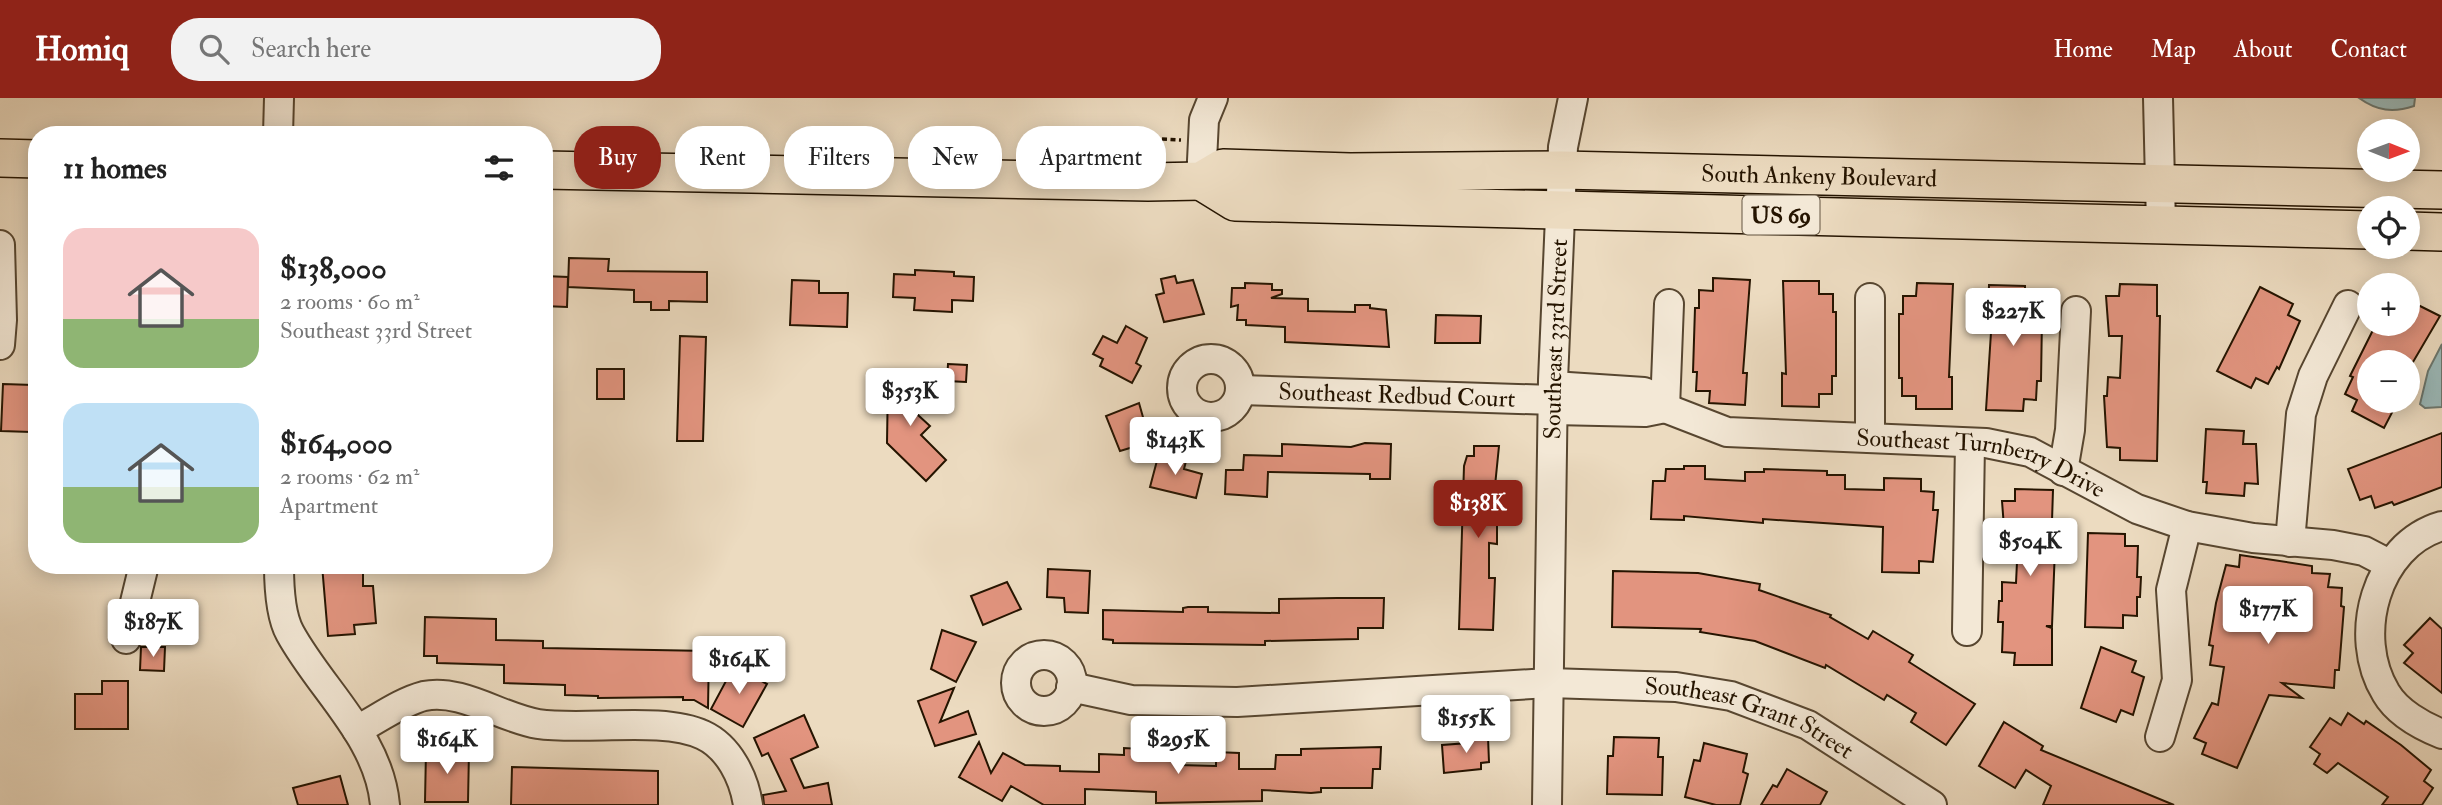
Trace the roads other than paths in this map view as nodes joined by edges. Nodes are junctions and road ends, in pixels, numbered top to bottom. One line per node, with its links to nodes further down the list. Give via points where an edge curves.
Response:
1 (279, 98): 5 (street)
2 (1213, 98): 10 (street, via 1203,120)
3 (1573, 98): 9 (street, Southeast 33rd Street)
4 (2158, 98): 11 (street)
5 (278, 126)
6 (0, 158): 7 (main road)
7 (28, 159)
8 (553, 170): 10 (main road, South Ankeny Boulevard / US 69)
9 (1562, 170): 10 (main road, South Ankeny Boulevard / US 69, via 1223,168); 11 (main road, South Ankeny Boulevard / US 69); 13 (street, Southeast 33rd Street)
10 (1201, 181): 13 (main road, South Ankeny Boulevard / US 69, via 1235,202)
11 (2161, 184): 12 (main road, South Ankeny Boulevard / US 69); 14 (street)
12 (2442, 190)
13 (1560, 210): 14 (main road, South Ankeny Boulevard / US 69); 25 (street, Southeast 33rd Street)
14 (2161, 225): 15 (main road, South Ankeny Boulevard / US 69)
15 (2357, 230)
16 (2420, 231): 17 (main road)
17 (2442, 232)
18 (0, 246): 23 (street)
19 (1870, 298): 27 (street)
20 (1669, 304): 26 (street)
21 (2348, 305): 32 (street, via 2301,414)
22 (2076, 311): 29 (street, via 2070,430)
23 (4, 352)
24 (1241, 390): 25 (street, Southeast Redbud Court)
25 (1553, 399): 26 (street, Southeast Turnberry Drive, via 1632,389 1655,397); 38 (street, Southeast 33rd Street)
26 (1665, 408): 27 (street, Southeast Turnberry Drive, via 1727,432)
27 (1870, 438): 28 (street, Southeast Turnberry Drive)
28 (1970, 443): 29 (street, Southeast Turnberry Drive, via 2030,452); 36 (street)
29 (2063, 471): 30 (street, Southeast Turnberry Drive, via 2137,509)
30 (2187, 526): 32 (street, Southeast Turnberry Drive); 42 (street, via 2171,590 2177,680)
31 (2442, 526): 33 (street, via 2407,545)
32 (2290, 542): 33 (street, Southeast Turnberry Drive, via 2364,551)
33 (2389, 564): 41 (street, via 2373,617 2372,655 2378,678 2399,708)
34 (142, 574): 37 (street)
35 (279, 574): 40 (street, via 289,631)
36 (1967, 631)
37 (126, 639)
38 (1549, 683): 39 (street, Southeast Grant Street, via 1237,702 1131,699); 45 (street, Southeast 33rd Street); 46 (street, Southeast Grant Street, via 1676,687 1769,708 1846,747)
39 (1071, 687)
40 (357, 730): 43 (street, via 374,762); 44 (street, via 425,696 459,698 539,724 667,728 702,734 723,748 738,772)
41 (2442, 734)
42 (2160, 737)
43 (385, 805)
44 (748, 805)
45 (1547, 805)
46 (1932, 805)

